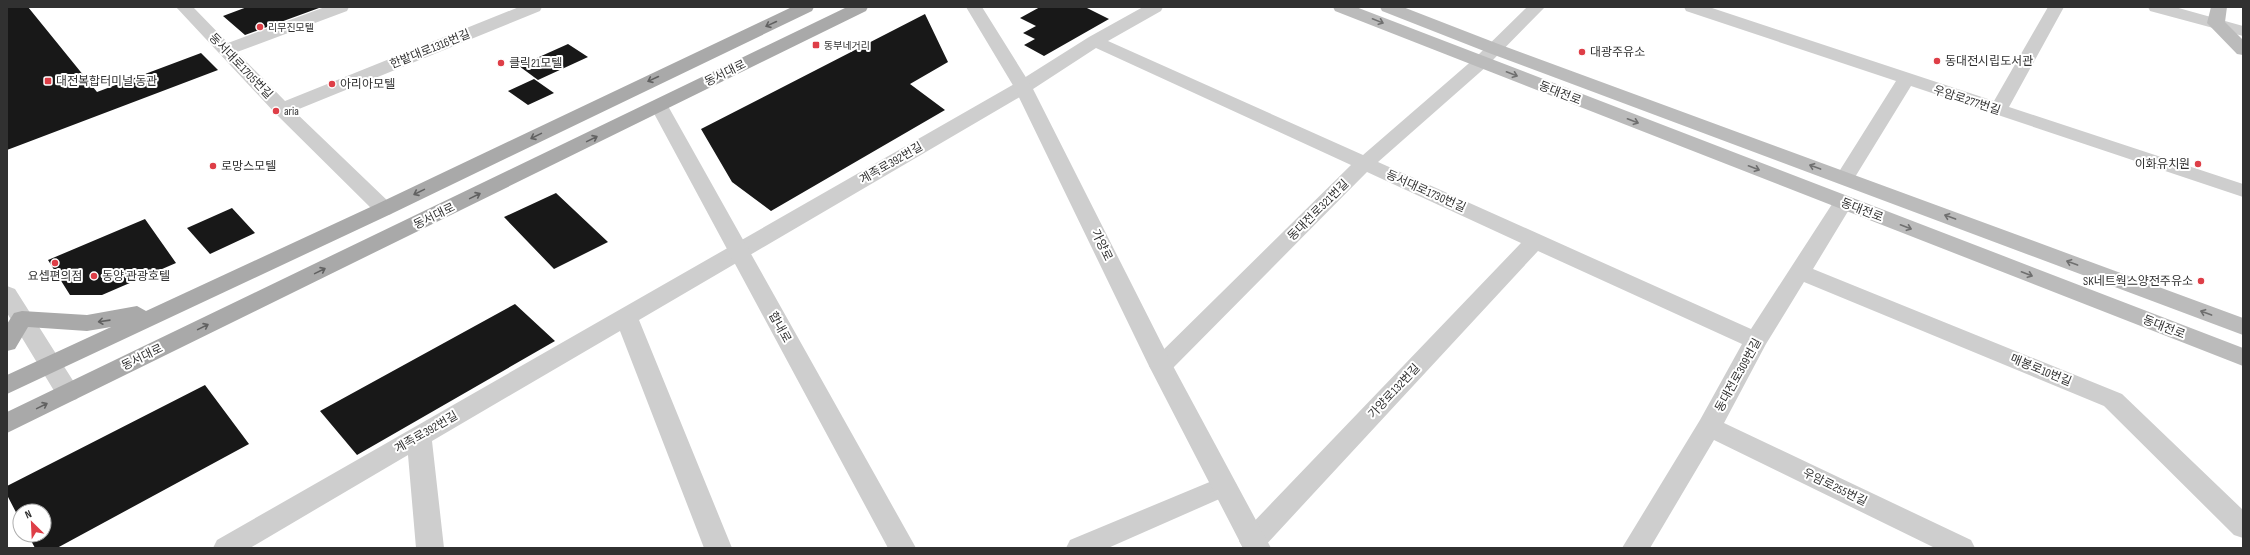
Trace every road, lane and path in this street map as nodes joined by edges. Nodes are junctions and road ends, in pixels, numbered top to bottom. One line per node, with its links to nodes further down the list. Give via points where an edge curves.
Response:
1 (184, 7): 17 (street, 동서대로1705번길)
2 (341, 7): 17 (street)
3 (534, 7): 23 (street, 한밭대로1316번길)
4 (806, 7): 29 (main road, 동서대로, one-way to 29)
5 (860, 7): 22 (main road, 동서대로)
6 (974, 7): 21 (street, 가양로)
7 (1155, 7): 16 (street, 계족로392번길)
8 (1342, 7): 19 (main road, 동대전로, one-way to 19)
9 (1388, 7): 19 (main road, 동대전로)
10 (1537, 7): 19 (street)
11 (1692, 7): 20 (street, 우암로277번길)
12 (2056, 7): 24 (street)
13 (2156, 7): 14 (street)
14 (2217, 15): 15 (street); 18 (main road)
15 (2243, 31)
16 (1095, 41): 21 (street, 계족로392번길); 25 (street, 동서대로1730번길)
17 (225, 50): 23 (street, 동서대로1705번길)
18 (2243, 50)
19 (1488, 55): 25 (street, 동대전로321번길); 26 (main road, 동대전로, one-way to 19); 28 (main road, 동대전로, one-way to 28)
20 (1906, 80): 24 (street, 우암로277번길); 26 (street, 동대전로)
21 (1023, 87): 31 (street, 계족로392번길); 42 (street, 가양로)
22 (659, 106): 31 (street, 합내로); 44 (main road, 동서대로, one-way to 22)
23 (282, 109): 29 (street, 동서대로1705번길)
24 (1998, 110): 27 (street, 우암로277번길)
25 (1364, 164): 30 (street, 동서대로1730번길); 42 (street, 동대전로321번길)
26 (1844, 178): 37 (main road, 동대전로, one-way to 26)
27 (2243, 191)
28 (1843, 203): 32 (street, 동대전로309번길); 40 (main road, 동대전로, one-way to 40)
29 (384, 209): 34 (main road, 동서대로)
30 (1536, 240): 38 (street, 동서대로1730번길); 50 (street, 가양로132번길)
31 (738, 252): 35 (street, 계족로392번길); 54 (street, 합내로)
32 (1800, 272): 38 (street, 동대전로309번길); 49 (street, 매봉로10번길, via 2113,400)
33 (7, 294): 36 (street)
34 (196, 298): 36 (main road, one-way to 36, via 119,319 87,324); 41 (main road, 동서대로)
35 (626, 316): 47 (street, 계족로392번길); 53 (street)
36 (22, 319): 39 (main road); 41 (street)
37 (2243, 327)
38 (1756, 340): 46 (street, 동대전로309번길)
39 (7, 343)
40 (2243, 357)
41 (50, 365): 43 (main road, 동서대로); 44 (street)
42 (1161, 366): 48 (street, 가양로)
43 (7, 385)
44 (68, 393): 45 (main road, 동서대로, one-way to 44)
45 (7, 423)
46 (1709, 427): 56 (street, 동대전로309번길); 57 (street, 우암로255번길)
47 (419, 436): 51 (street, 계족로392번길); 52 (street)
48 (1224, 486): 50 (street, 가양로); 55 (street)
49 (2243, 527)
50 (1255, 545)
51 (227, 548)
52 (430, 548)
53 (718, 548)
54 (902, 548)
55 (1080, 548)
56 (1636, 548)
57 (1961, 548)

